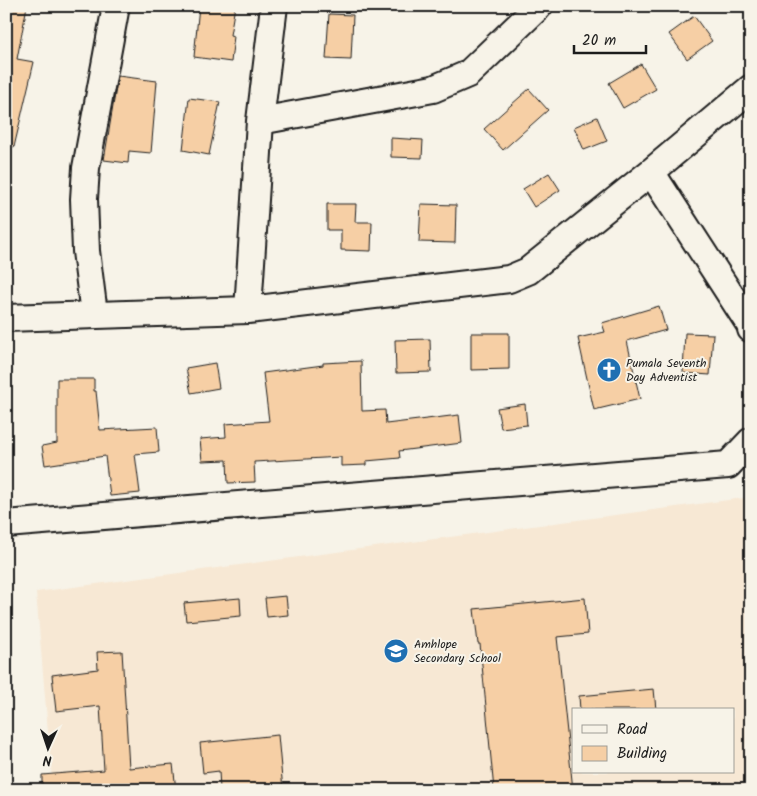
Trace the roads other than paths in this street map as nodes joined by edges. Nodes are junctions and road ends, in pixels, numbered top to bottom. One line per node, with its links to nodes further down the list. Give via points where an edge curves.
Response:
1 (116, 6): 8 (street, via 86,168 86,251)
2 (274, 6): 5 (street)
3 (539, 6): 5 (street, via 468,74 433,89)
4 (751, 88): 6 (street)
5 (260, 121): 7 (street)
6 (651, 172): 7 (street, via 528,271 509,279); 10 (street)
7 (248, 310): 8 (street)
8 (94, 314): 9 (street)
9 (6, 318)
10 (751, 329)
11 (751, 441): 12 (street, via 728,465)
12 (6, 524)

